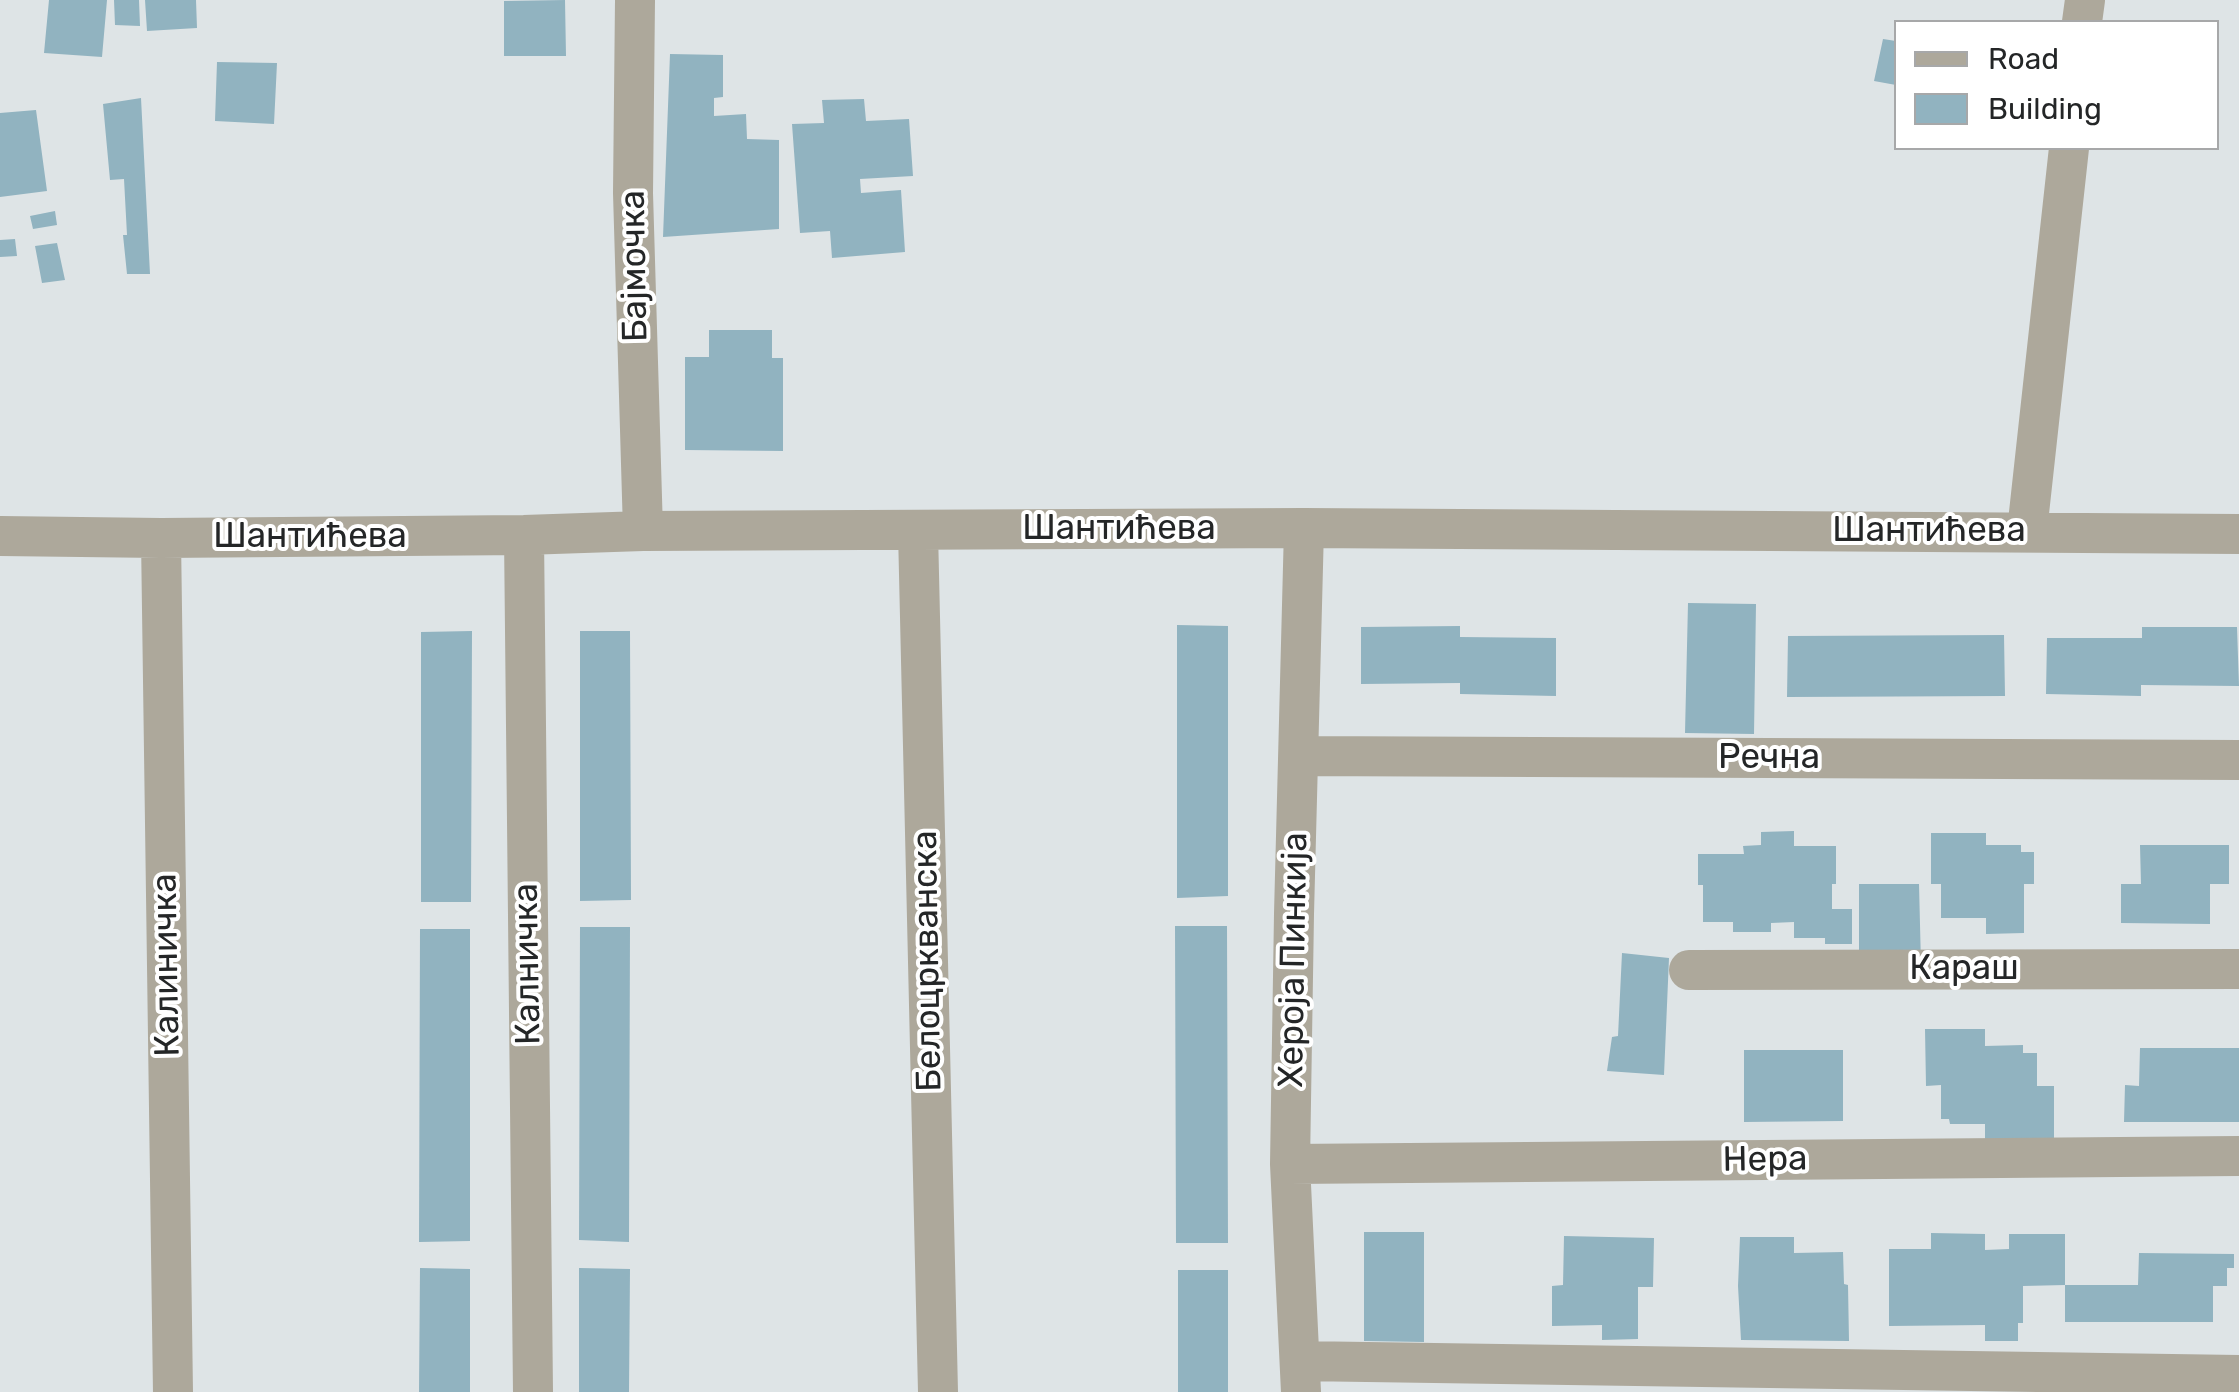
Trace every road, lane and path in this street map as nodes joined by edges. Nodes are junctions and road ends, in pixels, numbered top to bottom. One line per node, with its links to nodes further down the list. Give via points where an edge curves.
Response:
1 (636, 0): 4 (street, Бајмочка, via 633,193)
2 (2069, 150): 6 (street)
3 (1304, 528): 5 (street, Шантићева); 6 (street, Шантићева); 11 (street, Хероја Пинкија)
4 (643, 531): 5 (street, Шантићева); 8 (street, Шантићева)
5 (918, 531): 21 (street, Белоцркванска)
6 (2028, 532): 7 (street, Шантићева)
7 (2239, 534)
8 (524, 535): 10 (street, Шантићева); 20 (street, Калничка)
9 (0, 536): 10 (street, Шантићева)
10 (162, 538): 19 (street, Калиничка)
11 (1299, 756): 12 (street, Речна); 16 (street, Хероја Пинкија)
12 (2239, 760)
13 (2239, 969): 14 (street, Караш)
14 (1689, 970)
15 (2239, 1156): 16 (street, Нера)
16 (1290, 1164): 18 (street, Хероја Пинкија)
17 (2239, 1374): 18 (street)
18 (1301, 1376)
19 (173, 1392)
20 (532, 1392)
21 (938, 1392)

